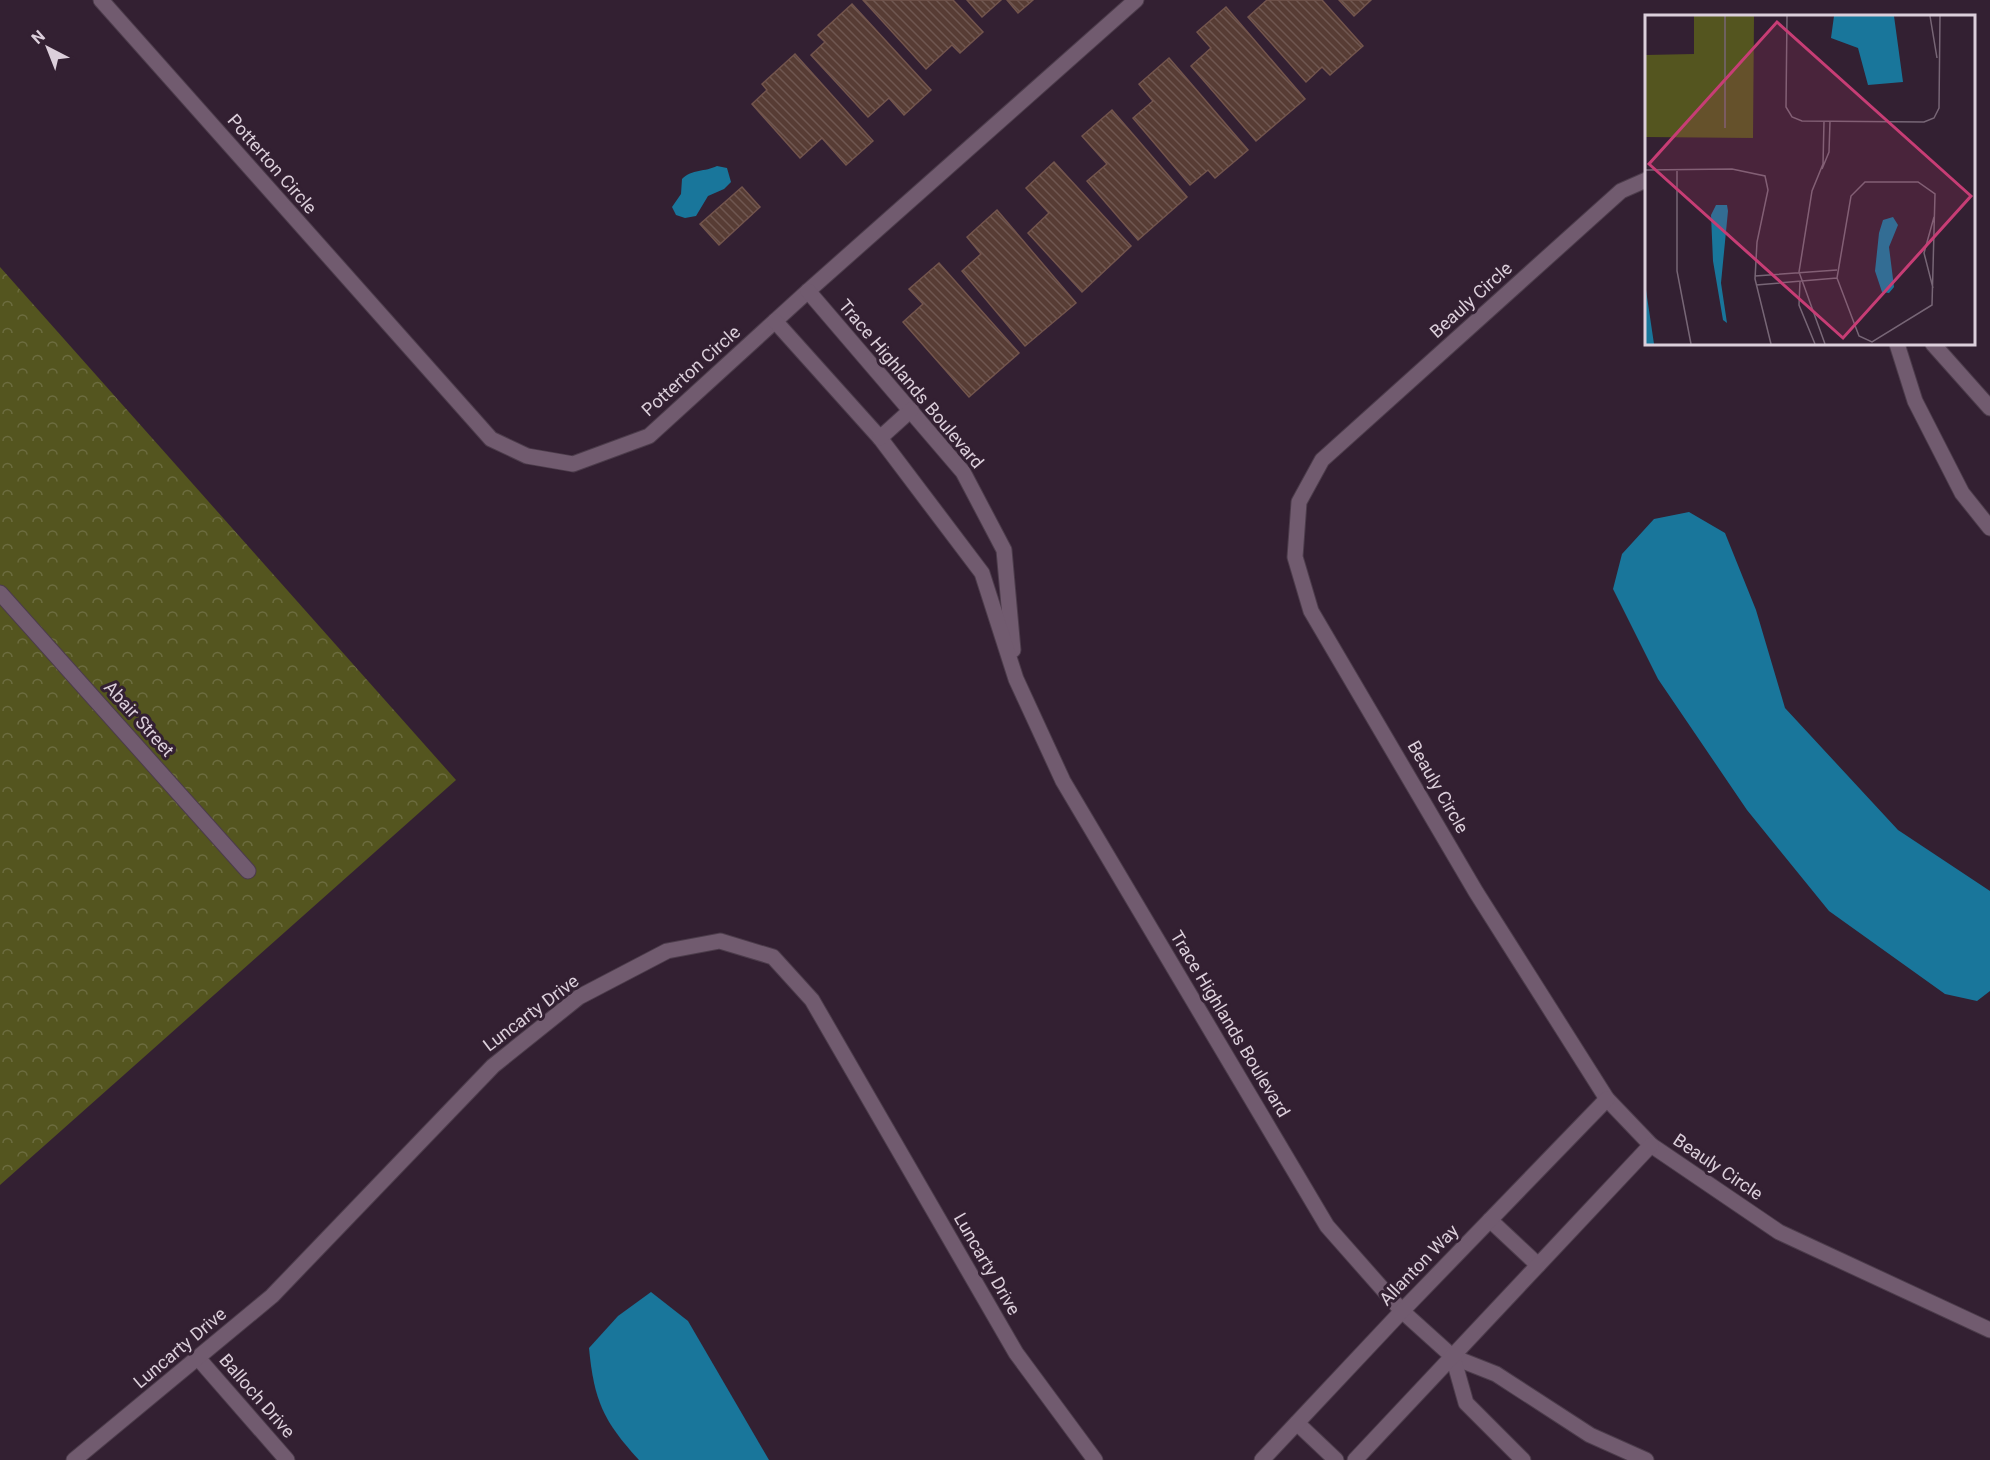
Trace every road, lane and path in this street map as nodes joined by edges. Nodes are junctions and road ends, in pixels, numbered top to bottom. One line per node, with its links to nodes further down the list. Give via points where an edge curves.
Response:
1 (101, 0): 5 (street, Potterton Circle, via 491,439 527,456 573,464 649,436)
2 (1136, 0): 4 (street, Potterton Circle)
3 (1645, 181): 15 (street, Beauly Circle, via 1621,191 1322,460 1299,502 1295,557 1311,611 1476,892)
4 (807, 291): 5 (street, Potterton Circle); 9 (street, Trace Highlands Boulevard)
5 (775, 321): 10 (street, Trace Highlands Boulevard)
6 (1897, 345): 11 (street, via 1916,400 1962,493)
7 (1934, 345): 8 (street)
8 (1990, 408)
9 (911, 410): 10 (street); 13 (street, Trace Highlands Boulevard, via 963,472 1004,550)
10 (880, 438): 13 (street, Trace Highlands Boulevard, via 982,573)
11 (1990, 528)
12 (0, 593): 14 (street, Abair Street)
13 (1016, 680): 19 (street, Trace Highlands Boulevard, via 1063,781 1327,1226)
14 (248, 871)
15 (1607, 1099): 16 (street, Beauly Circle); 17 (street, Allanton Way)
16 (1651, 1145): 18 (street); 20 (street, Beauly Circle, via 1779,1232)
17 (1490, 1220): 18 (street); 19 (street, Allanton Way)
18 (1538, 1265): 21 (street)
19 (1402, 1311): 21 (street, Trace Highlands Boulevard); 23 (street, Allanton Way)
20 (1990, 1330)
21 (1454, 1357): 29 (street); 30 (street, via 1466,1403); 31 (street, Trace Highlands Boulevard, via 1496,1374 1590,1435)
22 (198, 1358): 24 (street, Luncarty Drive); 25 (street, Balloch Drive); 26 (street, Luncarty Drive, via 272,1296 493,1066 579,997 667,951 720,941 773,957 812,1000 1016,1353)
23 (1297, 1423): 27 (street, Allanton Way); 28 (street)
24 (74, 1460)
25 (287, 1460)
26 (1095, 1460)
27 (1262, 1460)
28 (1336, 1460)
29 (1355, 1460)
30 (1523, 1460)
31 (1646, 1460)

